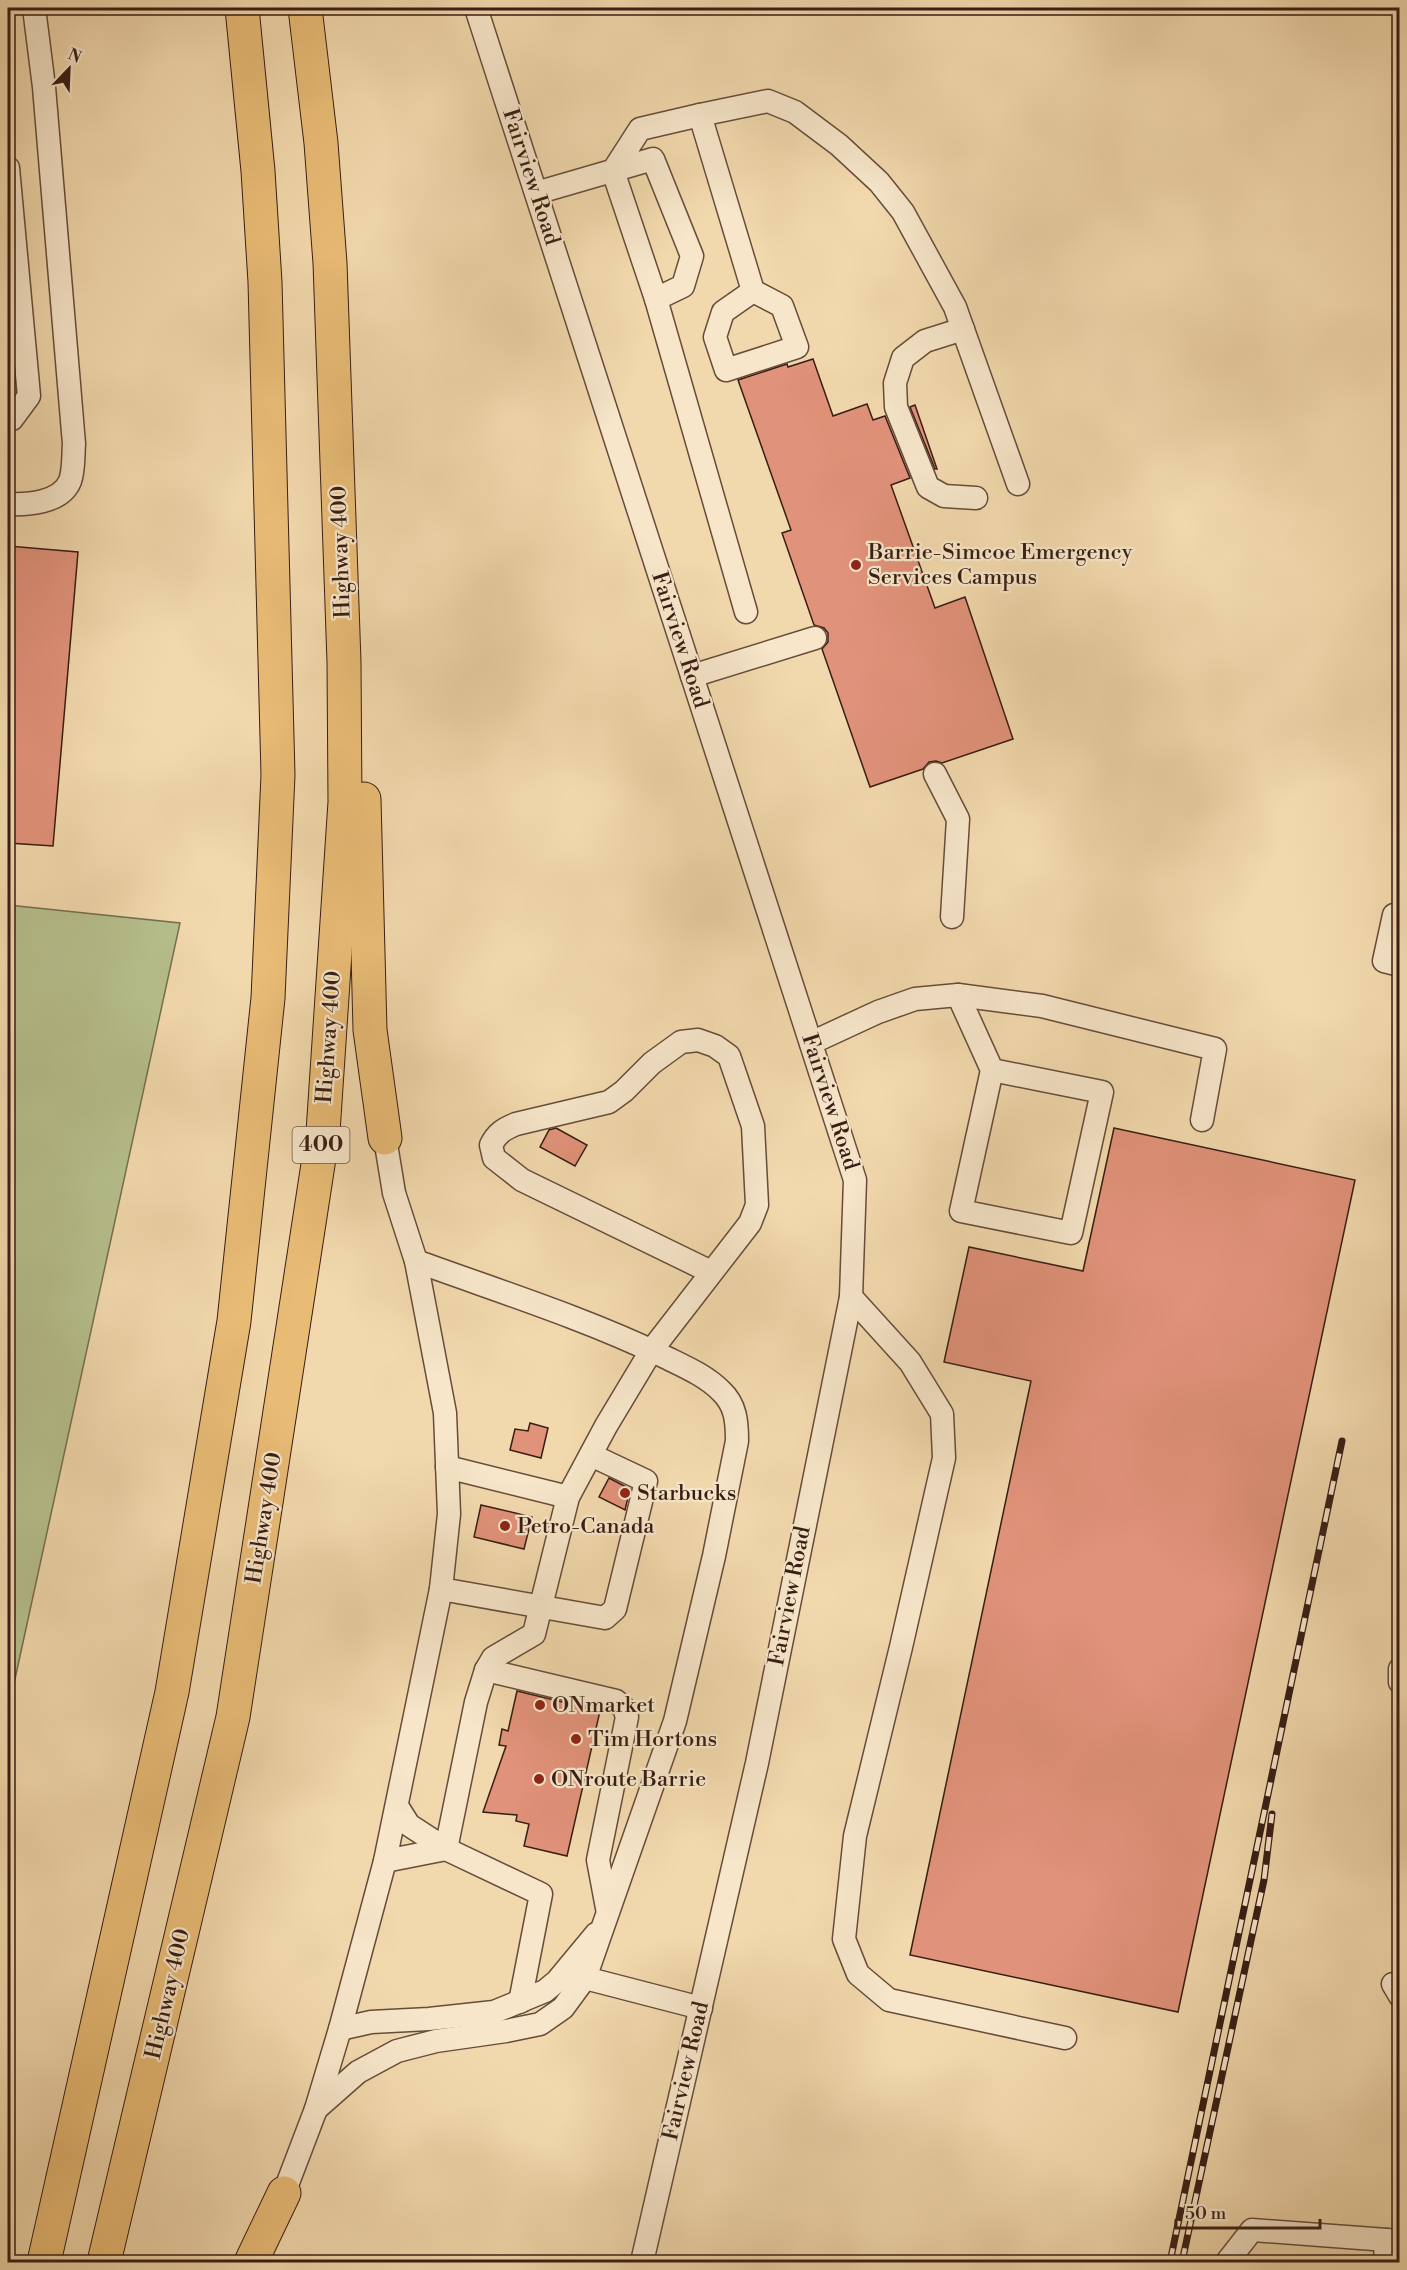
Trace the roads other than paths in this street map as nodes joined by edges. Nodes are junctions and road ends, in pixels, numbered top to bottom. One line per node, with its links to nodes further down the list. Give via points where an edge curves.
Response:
1 (34, 8): 15 (street, via 73,432 72,472 61,493 28,505)
2 (242, 8): 53 (highway, via 265,282 278,751 268,998 234,1321 172,1692)
3 (305, 8): 18 (highway, Highway 400 / 400, via 330,263)
4 (476, 8): 8 (street, Fairview Road)
5 (700, 115): 7 (street, via 639,129); 9 (street); 11 (street, via 768,101 795,112 839,145 879,182 903,212)
6 (8, 168): 12 (street, via 29,396)
7 (613, 171): 8 (street); 10 (street); 10 (street, via 653,159 692,256 683,286)
8 (536, 193): 19 (street, Fairview Road)
9 (753, 291)
10 (656, 299): 16 (street)
11 (963, 329): 13 (street); 14 (street, via 925,341 903,358 895,383 896,407 928,487 944,496)
12 (8, 419)
13 (1018, 484)
14 (975, 498)
15 (8, 504)
16 (746, 612)
17 (815, 638): 19 (street)
18 (344, 662): 28 (highway, via 363,767 370,1030); 54 (highway, Highway 400 / 400, via 345,802 323,1132 234,1717)
19 (692, 676): 25 (street, Fairview Road)
20 (935, 774): 22 (street, via 958,819)
21 (1400, 916): 23 (street, via 1394,915 1384,961)
22 (952, 917)
23 (1400, 964)
24 (958, 995): 25 (street, via 915,999); 26 (street); 27 (street, via 1042,1006 1215,1049)
25 (811, 1043): 31 (street, Fairview Road, via 855,1180)
26 (992, 1070): 26 (street, via 1102,1092 1071,1233 960,1211)
27 (1202, 1120)
28 (385, 1138): 29 (street, via 394,1193)
29 (416, 1261): 32 (street); 34 (street, via 445,1413)
30 (711, 1272): 30 (street, via 746,1229 757,1204 753,1126 729,1056 714,1046 698,1040 681,1042 659,1056 609,1102 516,1124 495,1136 491,1145 494,1158 522,1180); 32 (street)
31 (851, 1297): 47 (street, Fairview Road, via 757,1763); 49 (street, via 910,1362 942,1414 944,1458 855,1836 844,1939 858,1974 889,2000)
32 (651, 1351): 33 (street); 44 (street, via 705,1377 723,1392 734,1408 737,1441 675,1721)
33 (591, 1455): 35 (street); 37 (street, via 646,1481 615,1609 606,1618)
34 (447, 1467): 35 (street); 36 (street, via 449,1514)
35 (568, 1497): 37 (street)
36 (441, 1589): 37 (street); 41 (street)
37 (541, 1606): 39 (street, via 534,1634 493,1658)
38 (1400, 1669): 40 (street)
39 (486, 1670): 42 (street); 44 (street, via 616,1701 624,1708 627,1717 598,1860)
40 (1400, 1682)
41 (397, 1806): 42 (street, via 409,1825); 43 (street)
42 (446, 1850): 43 (street); 46 (street, via 541,1894)
43 (385, 1861): 48 (street)
44 (605, 1917): 45 (street); 46 (street, via 556,1982)
45 (585, 1978): 47 (street); 50 (street, via 563,2008 540,2024 397,2051 358,2073)
46 (520, 2002): 48 (street, via 494,2012 371,2022)
47 (701, 2007): 56 (street, Fairview Road)
48 (340, 2029): 50 (street)
49 (1065, 2038)
50 (316, 2109): 51 (street)
51 (284, 2193): 55 (highway)
52 (1393, 2240): 57 (street, via 1252,2230); 58 (street)
53 (44, 2262)
54 (104, 2262)
55 (251, 2262)
56 (642, 2262)
57 (1227, 2262)
58 (1385, 2262)

